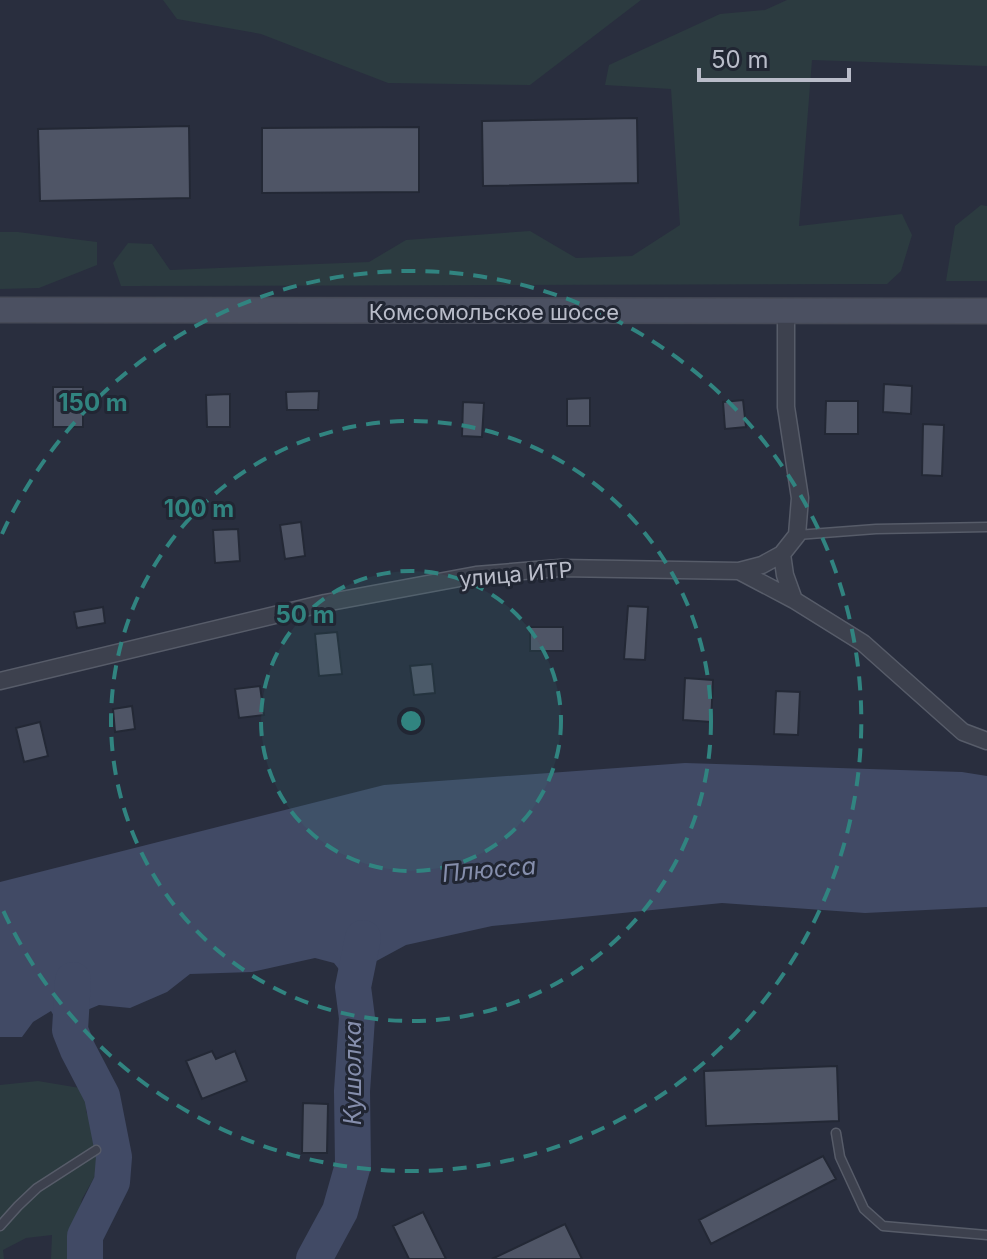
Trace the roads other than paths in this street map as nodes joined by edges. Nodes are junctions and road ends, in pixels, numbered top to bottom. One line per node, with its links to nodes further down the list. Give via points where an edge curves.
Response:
1 (0, 310): 3 (main road, Комсомольское шоссе)
2 (987, 311): 3 (main road, Комсомольское шоссе)
3 (786, 312): 5 (street, via 786,407 800,498)
4 (987, 527): 5 (lane)
5 (797, 535): 6 (street)
6 (782, 554): 7 (street); 8 (street)
7 (739, 571): 8 (street, улица ИТР); 9 (street, улица ИТР, via 560,568 476,575 325,603)
8 (794, 600): 10 (street, улица ИТР, via 863,643 963,732)
9 (0, 681)
10 (987, 741)
11 (836, 1133): 14 (lane, via 840,1157 864,1209 883,1226)
12 (96, 1150): 13 (lane, via 37,1188)
13 (0, 1226)
14 (987, 1235)

